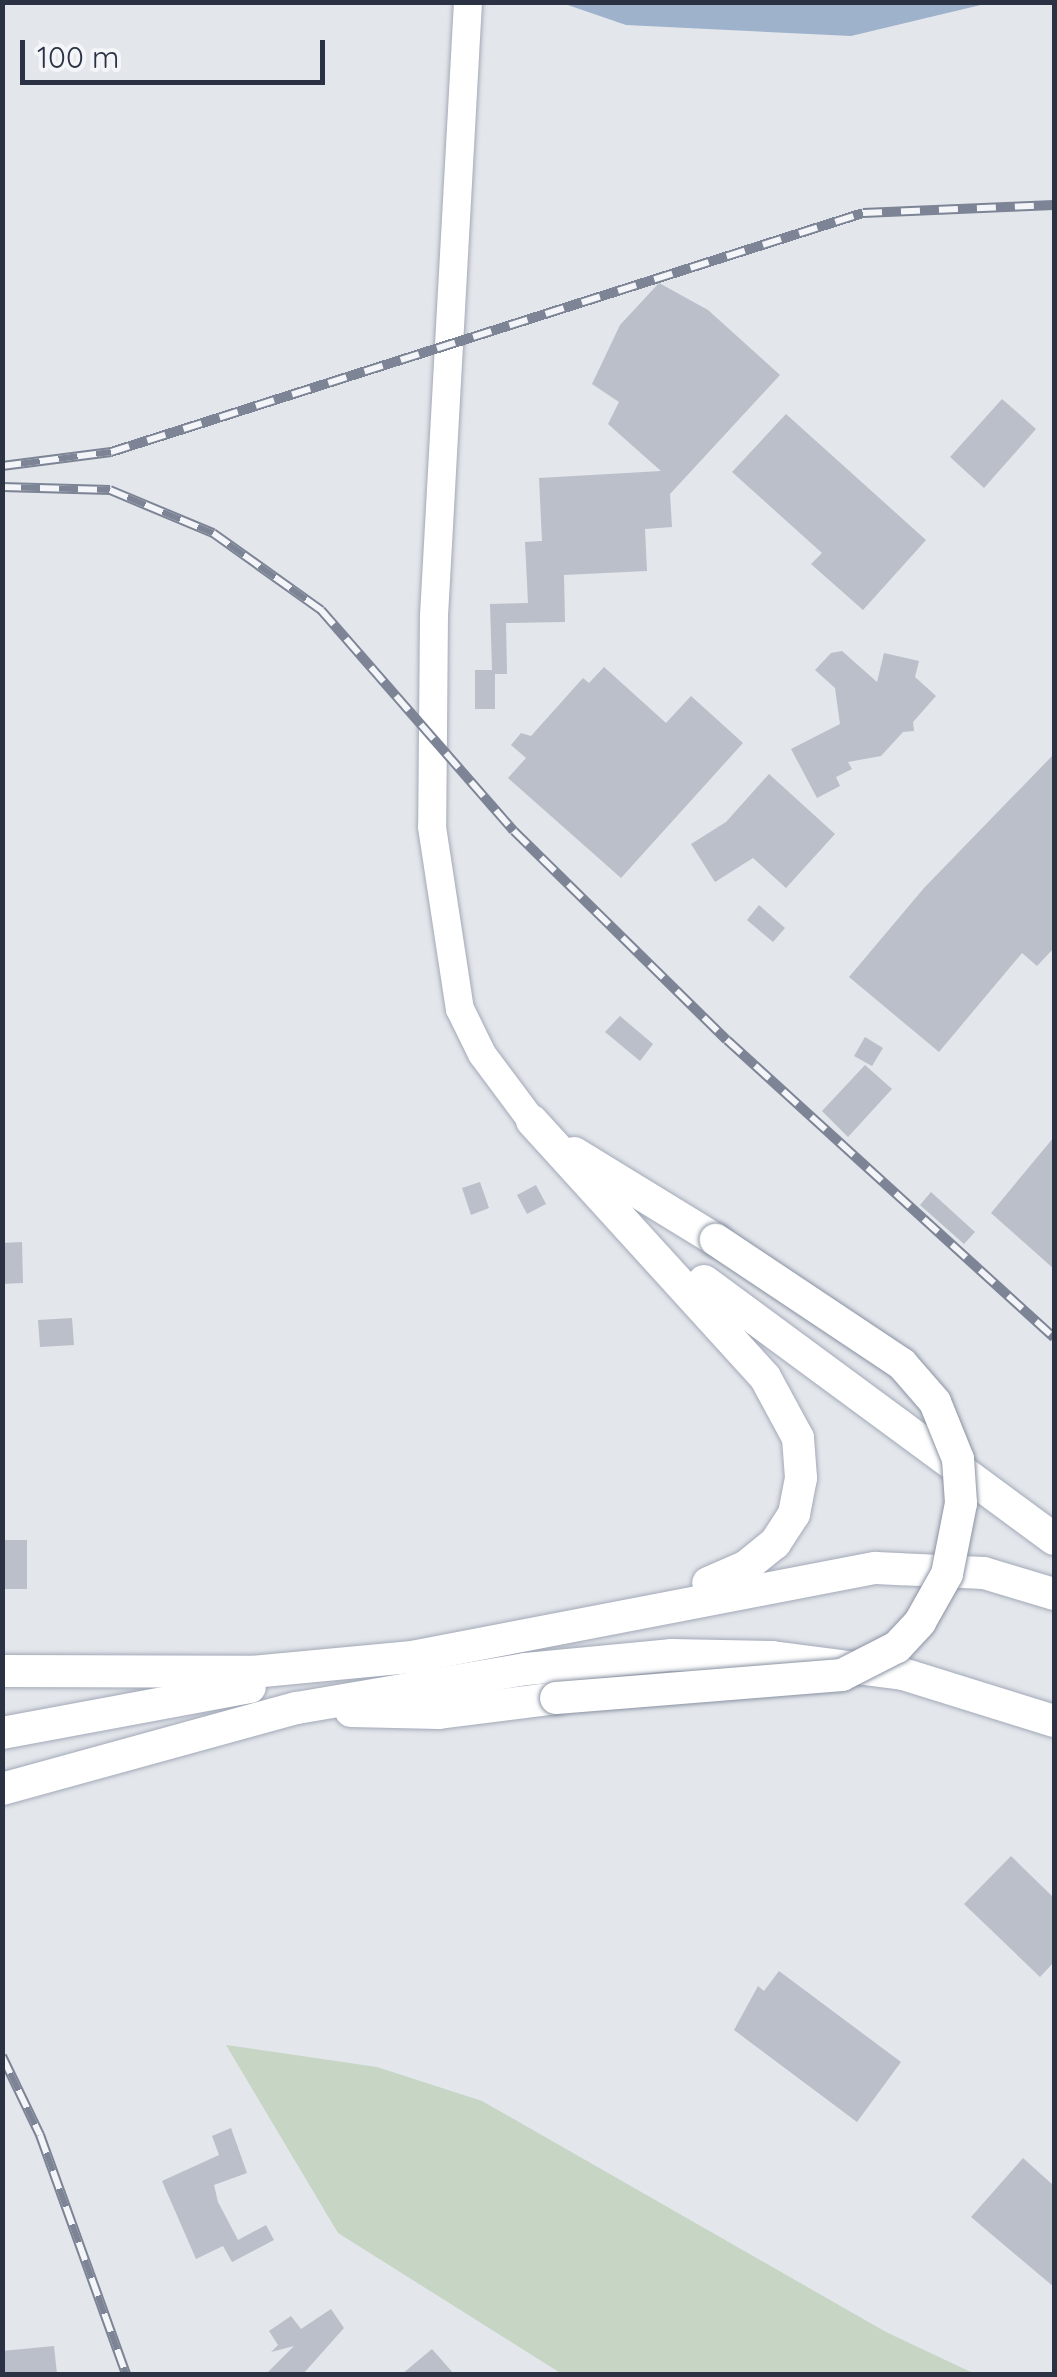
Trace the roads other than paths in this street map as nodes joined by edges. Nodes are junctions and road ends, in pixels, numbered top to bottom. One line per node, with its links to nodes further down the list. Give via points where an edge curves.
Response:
1 (468, 10): 2 (main road, via 434,616 432,828 460,1009 482,1054)
2 (532, 1121): 3 (highway); 6 (highway, via 765,1377 798,1438 802,1478 794,1514 775,1542 745,1567)
3 (574, 1152): 4 (highway, via 751,1322); 9 (highway, bridge, via 902,1364 934,1402 958,1460 961,1503 947,1574 897,1647 842,1675 440,1714)
4 (1054, 1539)
5 (1054, 1594): 6 (highway, via 984,1573 876,1568)
6 (592, 1623): 7 (highway)
7 (412, 1657): 8 (highway, via 252,1672); 11 (highway)
8 (2, 1671)
9 (297, 1708): 10 (highway, via 526,1669 730,1654 902,1674); 12 (highway)
10 (1054, 1721)
11 (10, 1732)
12 (2, 1789)

